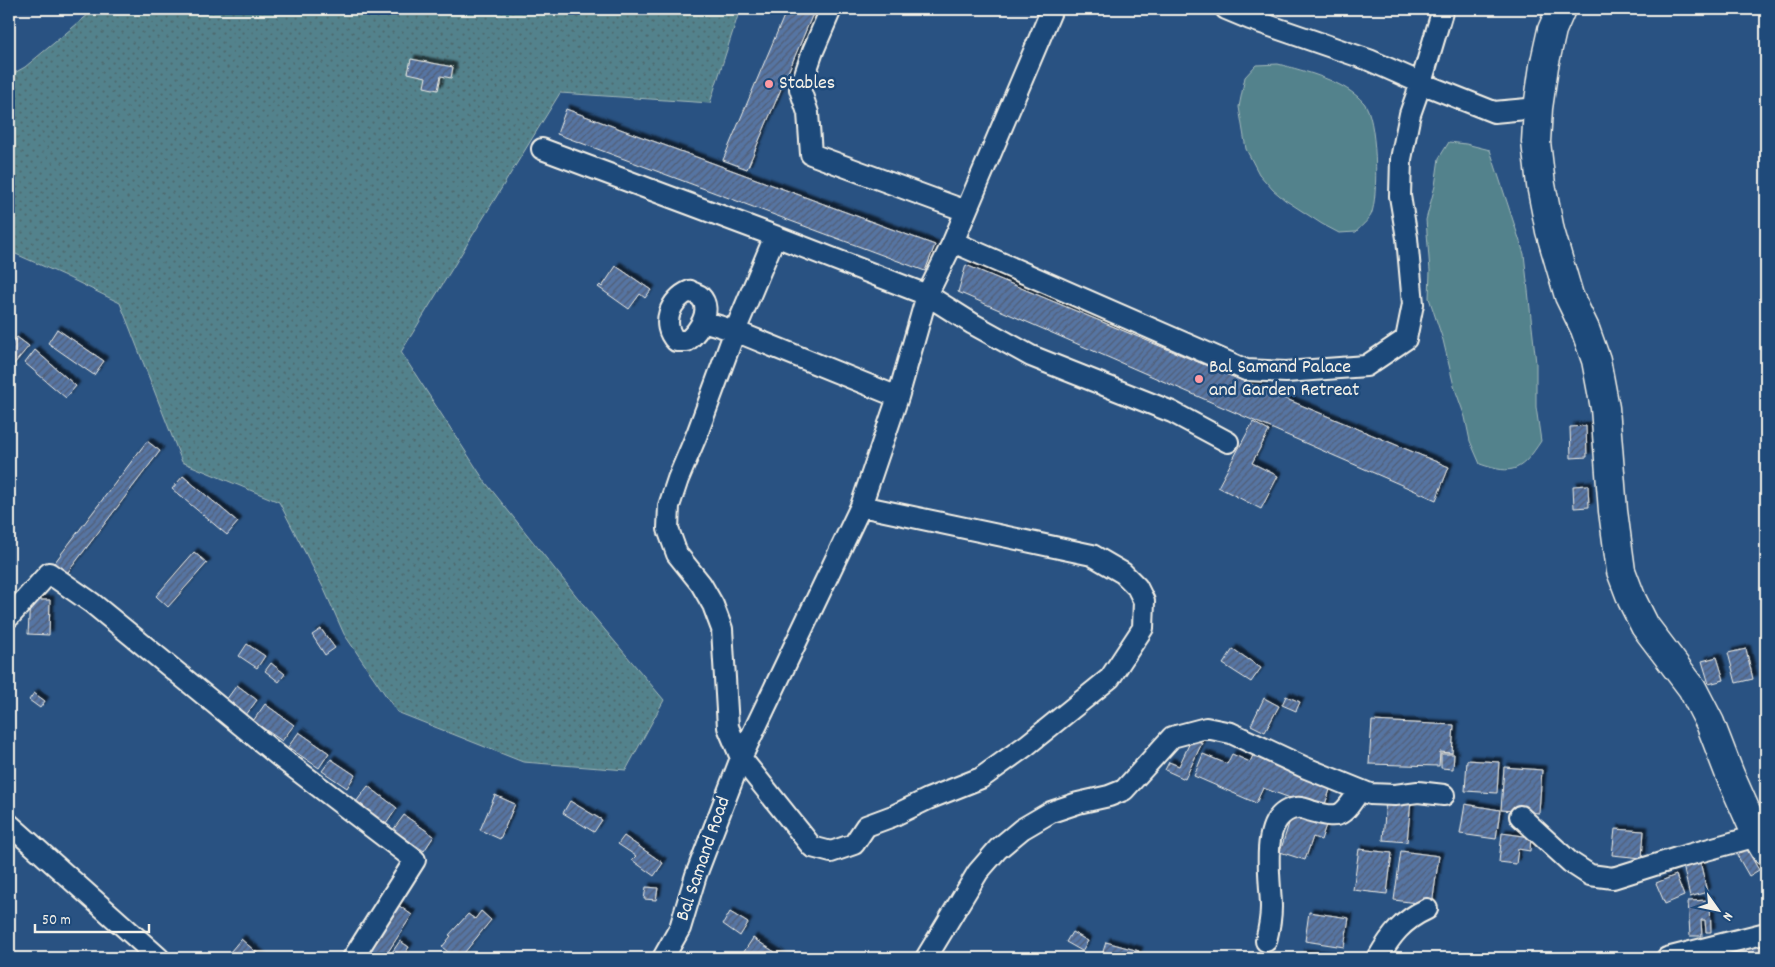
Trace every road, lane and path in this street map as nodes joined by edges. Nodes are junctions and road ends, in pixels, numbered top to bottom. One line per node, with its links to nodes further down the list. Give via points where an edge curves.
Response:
1 (831, 9): 9 (street, via 800,89 808,113 811,154)
2 (1052, 9): 9 (street, Bal Samand Road)
3 (1226, 9): 6 (street, via 1369,60)
4 (1443, 9): 6 (street)
5 (1561, 9): 7 (highway, via 1552,30)
6 (1421, 83): 7 (street, via 1494,112); 11 (street, via 1410,114 1401,159 1400,196 1408,238 1412,313 1406,339 1366,366 1286,372 1246,370)
7 (1538, 108): 24 (highway, via 1537,151 1550,231 1569,296 1596,360 1605,408 1621,571 1645,626 1692,688)
8 (542, 149): 10 (street)
9 (966, 211): 11 (street, Bal Samand Road)
10 (775, 236): 12 (street); 14 (street)
11 (954, 242): 12 (street, Bal Samand Road)
12 (927, 295): 15 (street, Bal Samand Road); 16 (street, via 1031,356 1172,412)
13 (703, 321): 14 (street)
14 (735, 331): 15 (street); 19 (street, via 678,479 669,506 668,529 678,554 713,605 722,629 728,727)
15 (898, 397): 17 (street, Bal Samand Road)
16 (1228, 442)
17 (861, 506): 19 (street, Bal Samand Road); 19 (street, via 1092,555 1123,573 1138,587 1144,601 1143,628 1110,678 1027,745 981,778 866,826 854,844 831,852 812,846)
18 (9, 617): 29 (street, via 49,573 92,603 280,757 415,860)
19 (741, 758): 30 (street, Bal Samand Road, via 696,874 680,928)
20 (1360, 790): 21 (street, via 1370,794 1418,792); 27 (street, via 1341,814 1330,816 1300,808 1289,809 1272,830 1268,858 1271,909); 31 (street, via 1231,733 1206,728 1172,737 1124,790 1051,812 998,849 978,872)
21 (1444, 795)
22 (1520, 816): 24 (street, via 1570,862 1590,875 1613,878 1677,858)
23 (9, 824): 28 (street)
24 (1762, 843)
25 (1427, 909): 32 (street, via 1396,929)
26 (1766, 933): 33 (street)
27 (1266, 941)
28 (159, 958)
29 (353, 958)
30 (663, 958)
31 (926, 958)
32 (1378, 958)
33 (1667, 958)

